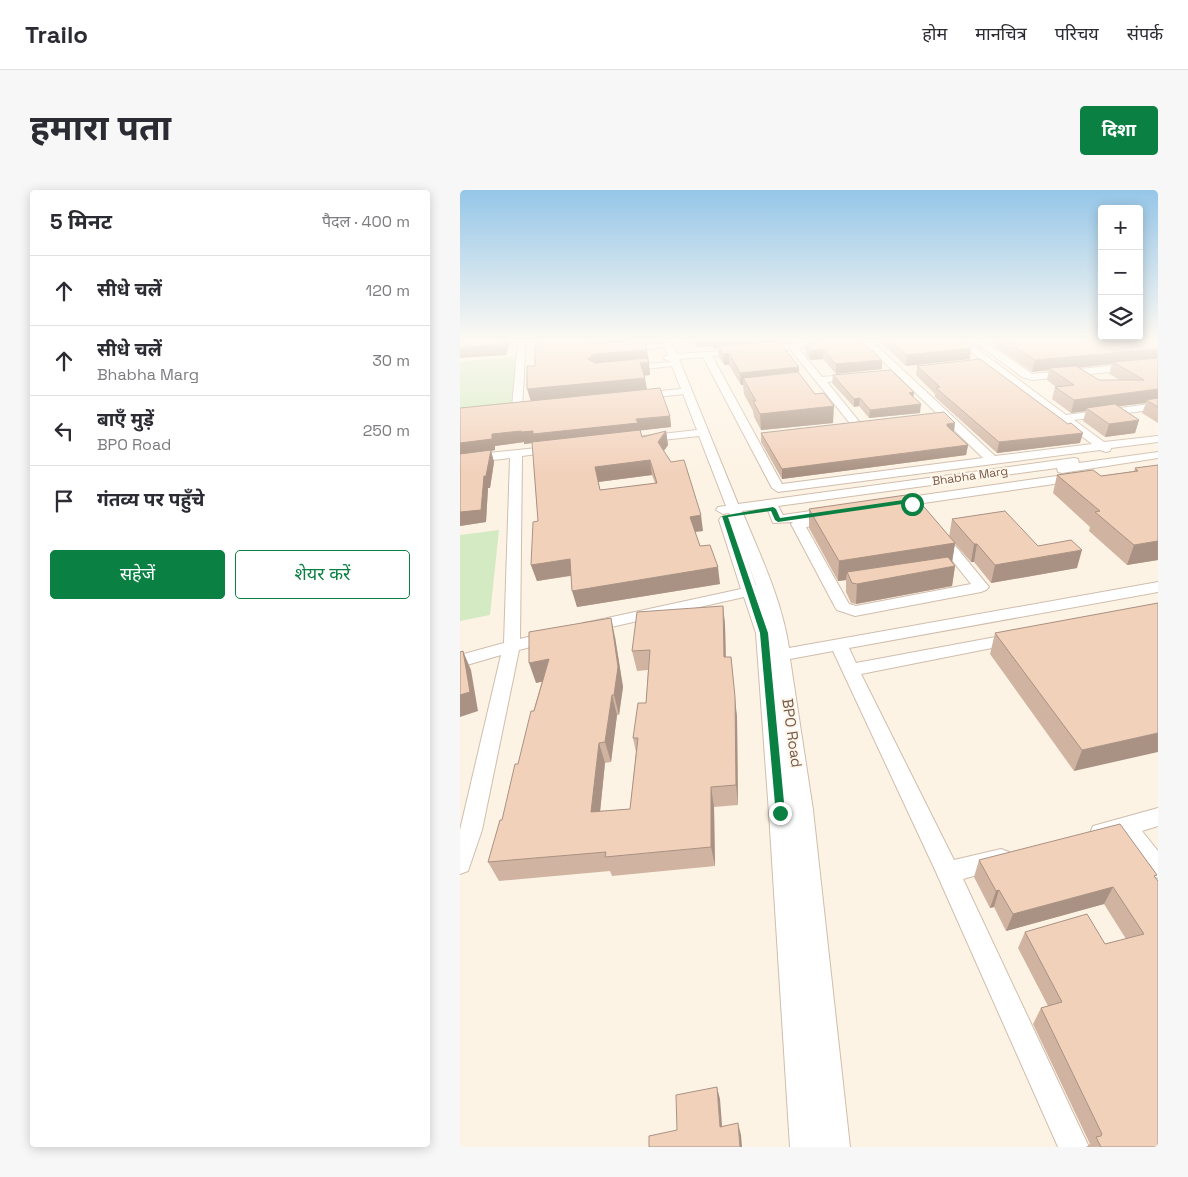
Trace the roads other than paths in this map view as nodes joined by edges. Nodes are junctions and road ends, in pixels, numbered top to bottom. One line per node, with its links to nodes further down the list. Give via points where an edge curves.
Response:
1 (519, 384): 12 (street)
2 (680, 384): 9 (street, BPO Road)
3 (725, 384): 27 (street, via 778,488)
4 (823, 384): 16 (street)
5 (911, 384): 13 (street)
6 (1018, 384): 8 (street)
7 (1046, 388): 8 (street)
8 (1027, 390): 15 (street)
9 (683, 391): 10 (street); 17 (street, BPO Road)
10 (631, 397)
11 (1158, 406): 15 (street)
12 (517, 408)
13 (945, 415): 14 (street); 27 (street)
14 (925, 417)
15 (1064, 418): 20 (street)
16 (857, 425)
17 (699, 433): 19 (street); 32 (street, BPO Road)
18 (1158, 439): 20 (street)
19 (635, 440)
20 (1102, 446): 25 (street); 27 (street)
21 (566, 448): 23 (street)
22 (1158, 450): 25 (street, Bhabha Marg)
23 (516, 454): 26 (street); 45 (street)
24 (1158, 455): 25 (street, Bhabha Marg)
25 (1119, 458): 30 (street, Bhabha Marg); 32 (street, Bhabha Marg)
26 (460, 460)
27 (992, 460)
28 (1158, 466): 31 (street)
29 (883, 508): 31 (street)
30 (773, 509): 32 (street, Bhabha Marg); 34 (street, via 778,520)
31 (918, 511): 35 (street)
32 (729, 512): 40 (street, BPO Road)
33 (845, 514): 34 (street)
34 (796, 521): 39 (street)
35 (965, 567): 36 (street); 39 (street, via 981,587 855,611 843,607)
36 (946, 570)
37 (852, 585): 39 (street)
38 (1158, 587): 41 (street)
39 (833, 588)
40 (757, 590): 45 (street); 46 (street, BPO Road, via 764,633)
41 (961, 622): 43 (street); 44 (street)
42 (1034, 634): 44 (street)
43 (838, 644): 46 (street); 48 (street)
44 (977, 645): 48 (street)
45 (512, 646): 47 (street); 51 (street)
46 (774, 656): 57 (street, BPO Road); 58 (street, BPO Road, via 802,810)
47 (460, 661)
48 (850, 670): 56 (street)
49 (1158, 817): 50 (street)
50 (1126, 827): 52 (street); 55 (street)
51 (465, 830): 54 (street)
52 (1080, 839)
53 (1023, 853): 56 (street)
54 (460, 864)
55 (1158, 868)
56 (948, 872): 59 (street)
57 (805, 1147)
58 (835, 1147)
59 (1074, 1147)

